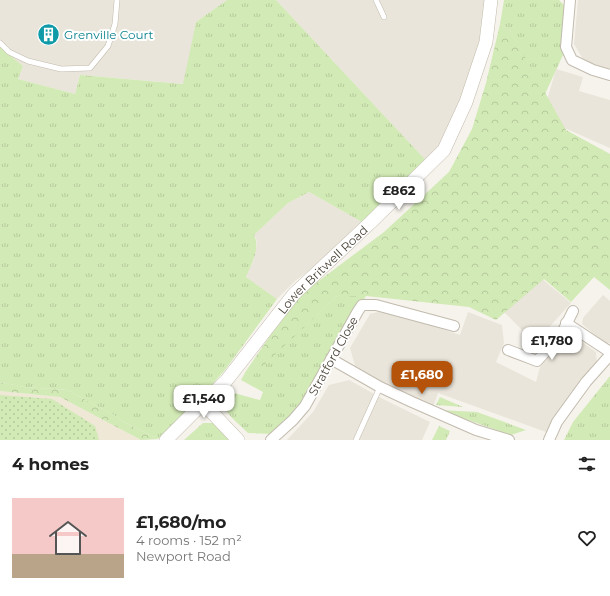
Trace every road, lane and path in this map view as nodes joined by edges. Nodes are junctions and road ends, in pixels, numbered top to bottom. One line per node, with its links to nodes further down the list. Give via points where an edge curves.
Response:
1 (117, 0): 6 (lane, via 115,24 108,46 90,68 61,69 28,61 10,52)
2 (376, 0): 5 (lane)
3 (491, 0): 15 (street, Lower Britwell Road, via 486,42 466,102 444,150 294,294 226,381)
4 (570, 0): 7 (street, via 566,47 572,60)
5 (384, 17)
6 (0, 43)
7 (610, 75)
8 (573, 311): 9 (street)
9 (566, 323): 11 (street, via 561,335 537,361); 12 (street)
10 (454, 326): 13 (street, Stratford Close, via 376,305 362,305)
11 (508, 350)
12 (610, 353): 21 (street, via 557,422)
13 (331, 359): 14 (street); 18 (street, Stratford Close, via 305,406)
14 (380, 387): 19 (lane); 20 (street, via 476,430)
15 (203, 403): 16 (street, Lower Britwell Road); 17 (street)
16 (166, 440)
17 (238, 440)
18 (271, 440)
19 (356, 440)
20 (509, 440)
21 (549, 440)

